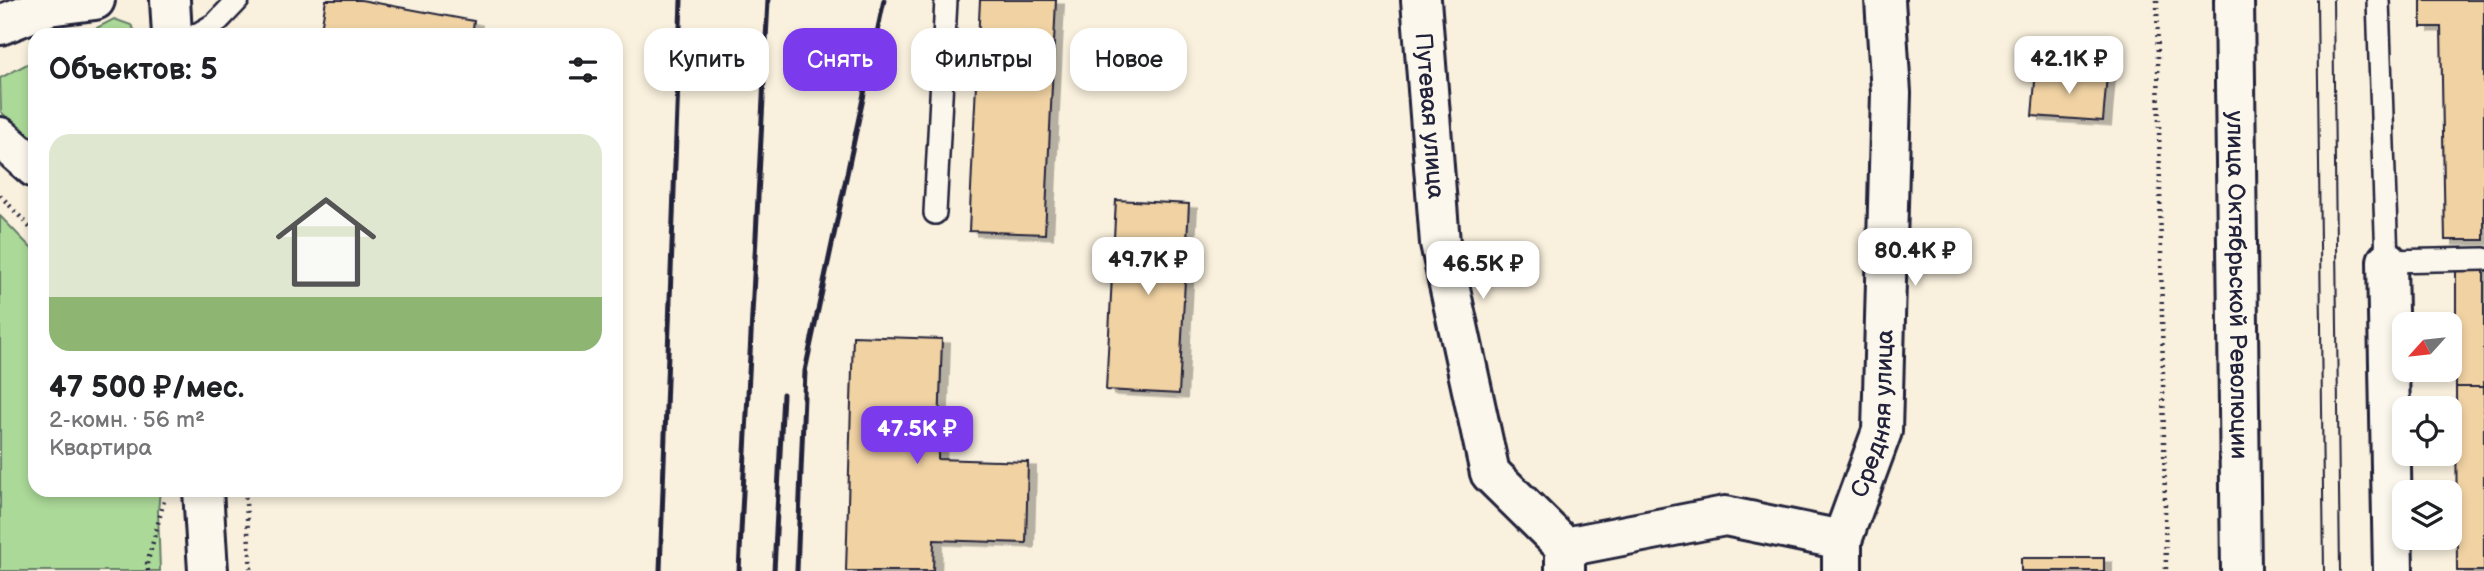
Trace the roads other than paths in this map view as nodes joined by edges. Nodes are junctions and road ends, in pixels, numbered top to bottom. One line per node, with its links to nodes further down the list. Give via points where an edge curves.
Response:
1 (95, 0): 9 (street, via 48,6)
2 (170, 0): 10 (street)
3 (238, 0): 11 (lane)
4 (946, 0): 14 (lane)
5 (1421, 0): 19 (street, Путевая улица, via 1440,243 1490,473)
6 (1885, 0): 18 (street, Средняя улица, via 1891,93 1882,431)
7 (2234, 0): 21 (street, улица Октябрьской Революции)
8 (2378, 0): 16 (lane)
9 (0, 25)
10 (172, 28)
11 (208, 28)
12 (0, 137): 13 (street)
13 (28, 162)
14 (935, 213)
15 (2484, 259): 16 (lane)
16 (2387, 261): 22 (street)
17 (203, 497): 20 (street)
18 (1842, 555): 19 (street, via 1725,516)
19 (1565, 559)
20 (208, 571)
21 (2242, 571)
22 (2393, 571)

